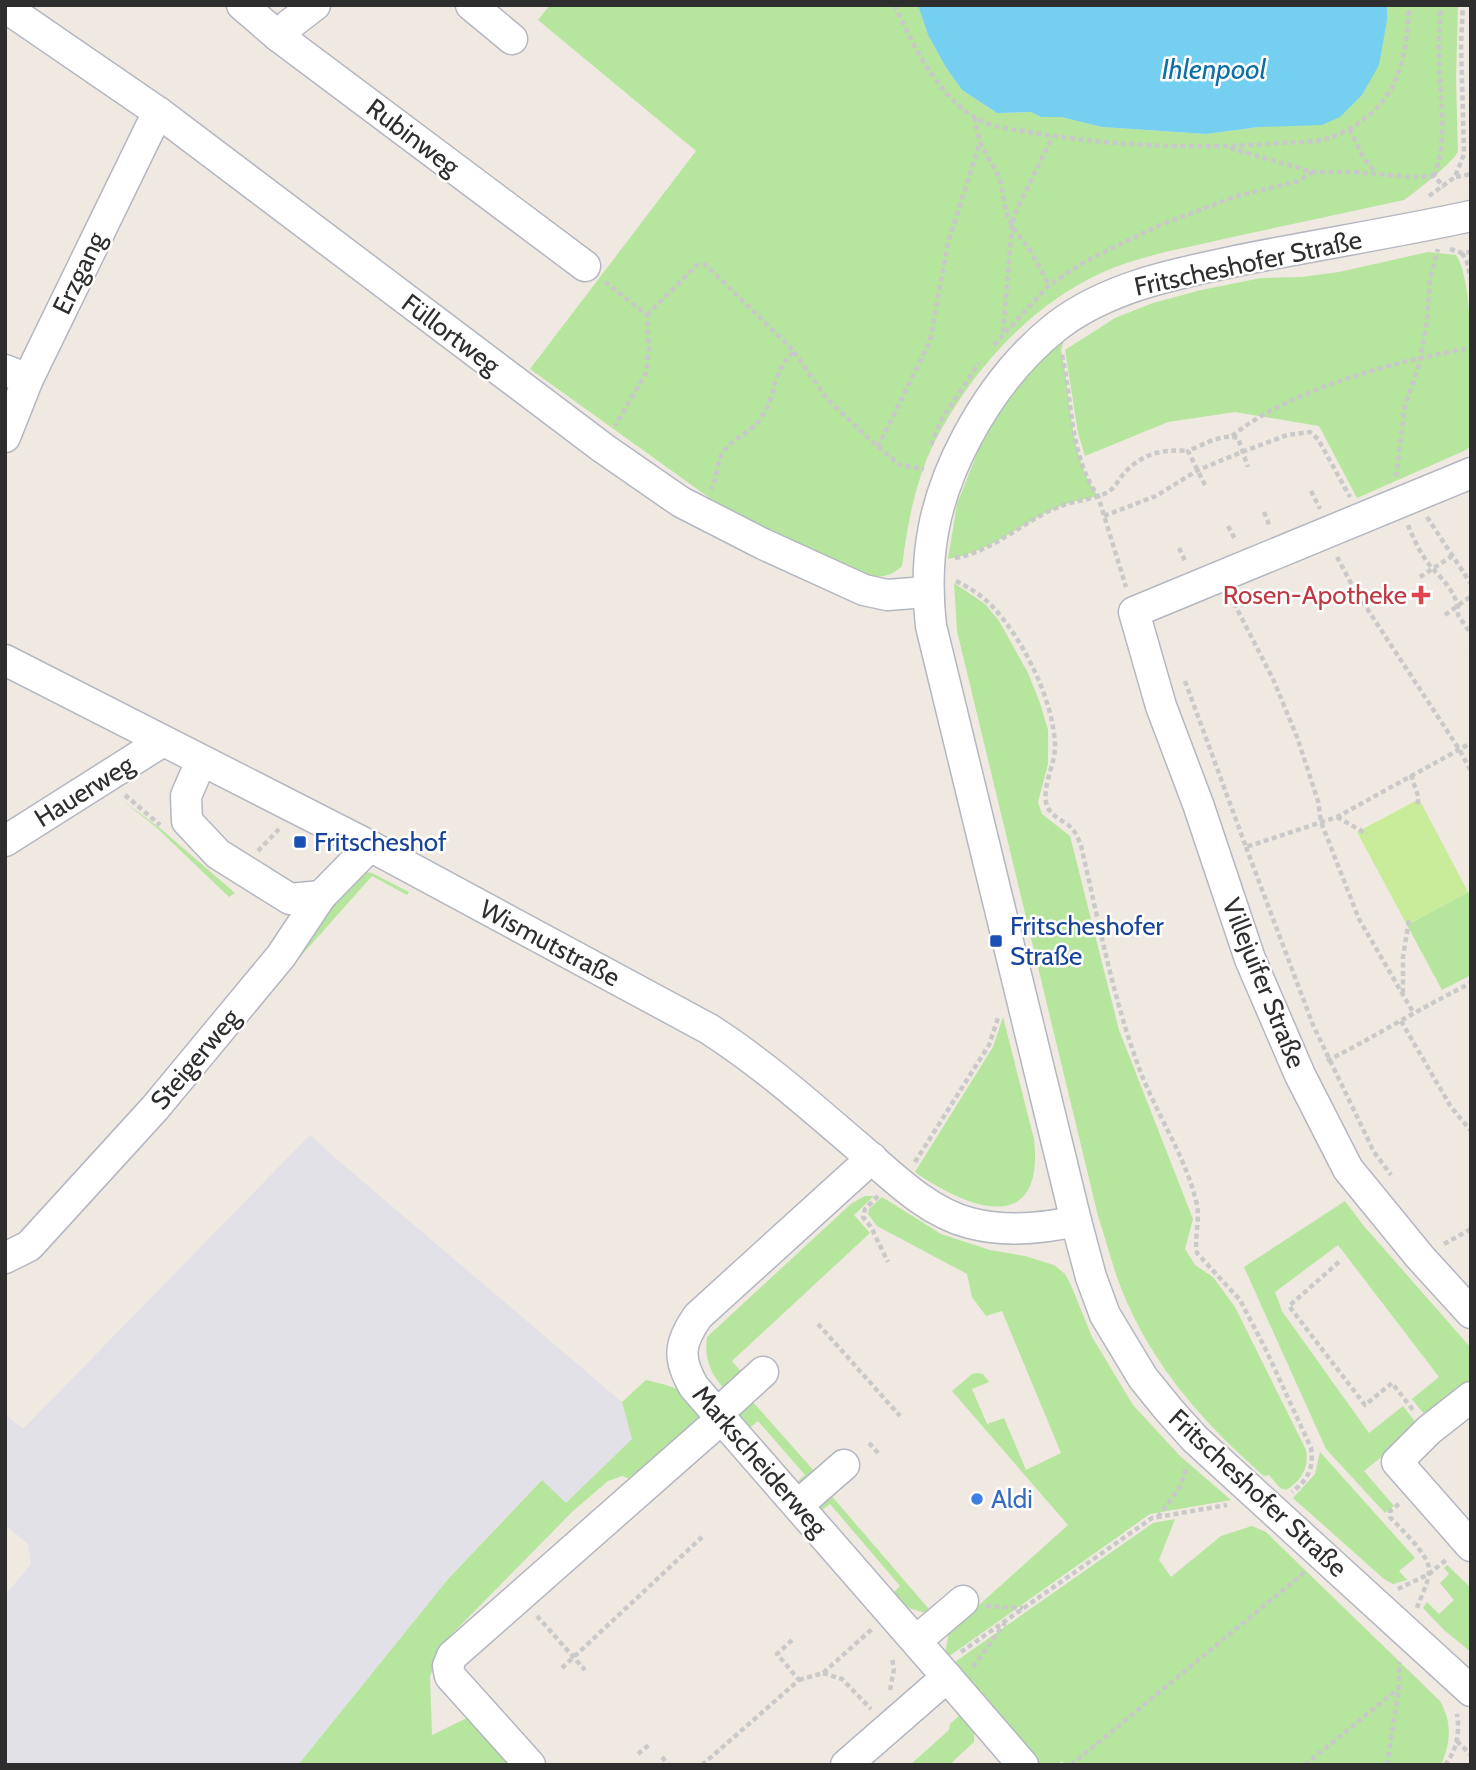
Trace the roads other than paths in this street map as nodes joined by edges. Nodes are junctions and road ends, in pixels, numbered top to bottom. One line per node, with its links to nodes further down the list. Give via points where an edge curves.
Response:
1 (242, 5): 5 (street, Rubinweg)
2 (316, 5): 5 (street)
3 (471, 5): 6 (street)
4 (12, 8): 7 (street, Füllortweg)
5 (278, 36): 9 (street, Rubinweg)
6 (512, 39)
7 (158, 112): 10 (street, Erzgang); 13 (street, Füllortweg, via 603,449 697,510 864,590 887,595)
8 (1471, 216): 13 (street, Fritscheshofer Straße, via 1170,275 1116,293 1059,325 1025,354 1004,380 960,450 935,519 929,553)
9 (585, 266)
10 (17, 375): 11 (street, Erzgang)
11 (5, 437)
12 (1471, 473): 23 (street, Villejuifer Straße, via 1407,501 1326,525 1134,612 1161,706 1250,959 1300,1075 1348,1169)
13 (934, 584): 21 (street, Fritscheshofer Straße, via 931,626)
14 (5, 660): 15 (street, Wismutstraße)
15 (163, 741): 16 (street, Wismutstraße); 17 (street, Hauerweg)
16 (201, 761): 18 (street, Wismutstraße); 19 (street, via 186,796 187,821 218,854 290,899)
17 (5, 841)
18 (369, 846): 19 (street, Steigerweg); 20 (street, Wismutstraße, via 709,1029 748,1054)
19 (321, 896): 22 (street, Steigerweg, via 281,956 155,1108 29,1246)
20 (872, 1158): 21 (street, Wismutstraße, via 932,1206 967,1222 1001,1229); 26 (street, Markscheiderweg, via 698,1316 685,1334 684,1370)
21 (1076, 1221): 33 (street, Fritscheshofer Straße, via 1105,1315 1143,1378 1195,1438 1323,1554)
22 (6, 1258)
23 (1471, 1313)
24 (763, 1372): 26 (street)
25 (1471, 1397): 29 (street, via 1398,1459 1398,1465)
26 (719, 1417): 28 (street, Markscheiderweg); 34 (street, via 452,1656 450,1676)
27 (845, 1465): 28 (street)
28 (798, 1505): 31 (street, Markscheiderweg, via 890,1611)
29 (1471, 1546)
30 (963, 1601): 31 (street)
31 (904, 1647): 32 (street, Markscheiderweg)
32 (948, 1678): 35 (street, via 884,1723); 36 (street, Markscheiderweg)
33 (1463, 1701)
34 (530, 1765)
35 (846, 1765)
36 (1023, 1765)

